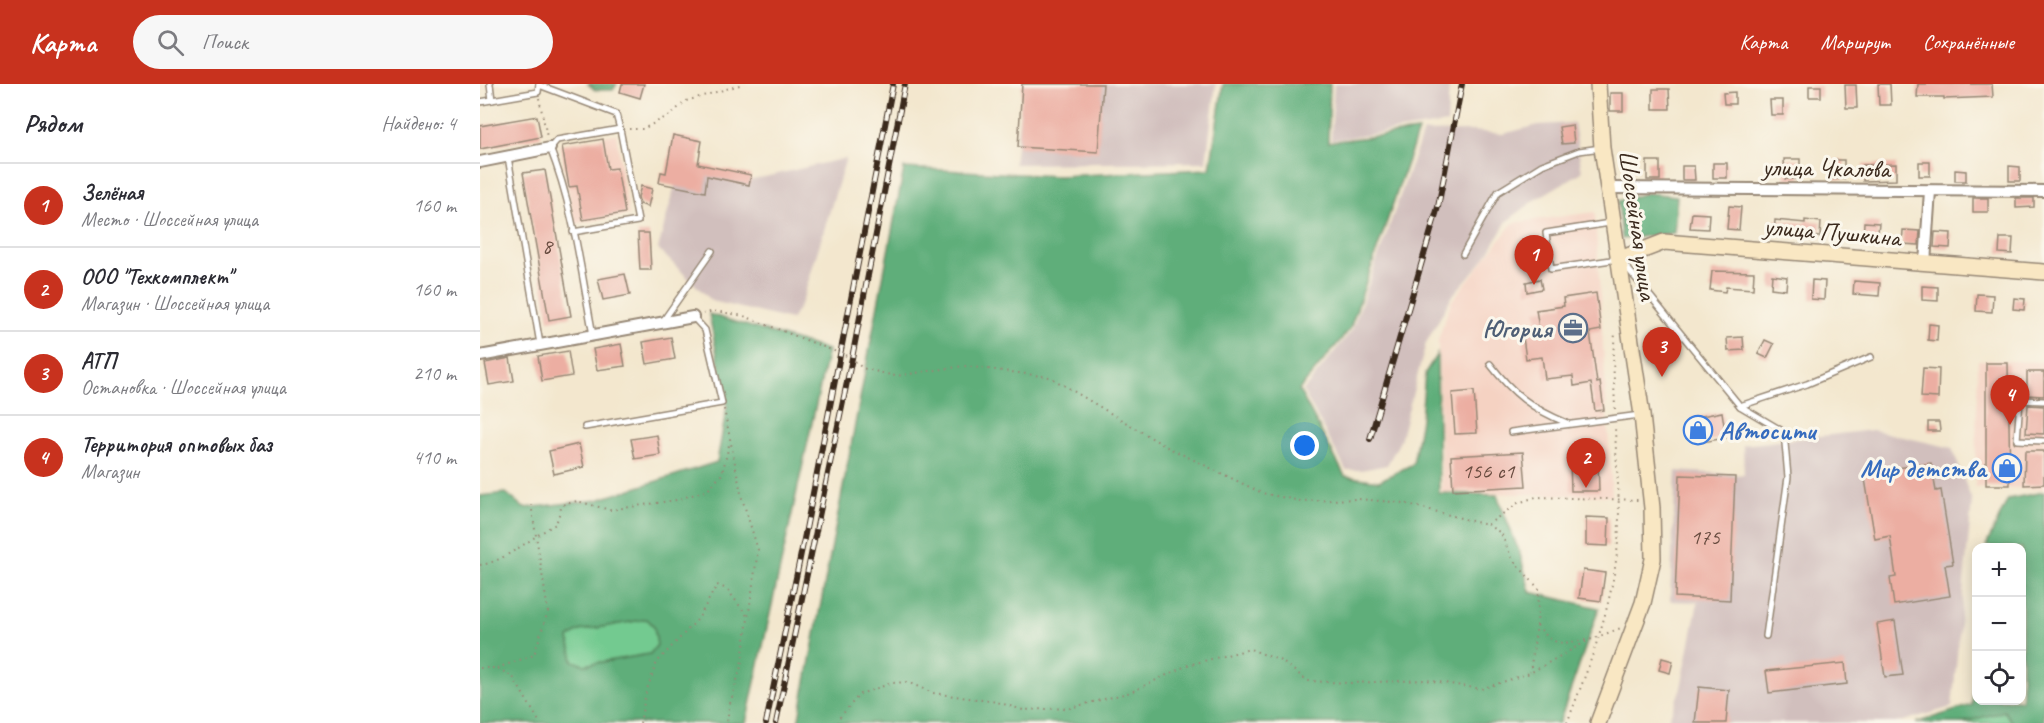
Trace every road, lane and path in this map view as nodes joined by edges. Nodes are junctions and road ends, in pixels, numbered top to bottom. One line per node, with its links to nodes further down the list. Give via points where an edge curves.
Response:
1 (490, 84): 5 (lane)
2 (539, 84): 5 (lane, via 538,92); 8 (lane, via 616,114)
3 (742, 84): 8 (path, via 686,101 670,116 643,129)
4 (1598, 84): 10 (main road, Шоссейная улица)
5 (492, 100): 6 (lane)
6 (480, 102)
7 (540, 103): 9 (path)
8 (620, 129): 9 (lane, via 557,140); 17 (lane, via 638,221)
9 (550, 148): 11 (street); 17 (lane)
10 (1602, 148): 13 (main road, Шоссейная улица); 19 (lane, via 1579,151 1542,165 1498,192)
11 (508, 157): 12 (street); 27 (lane)
12 (480, 162)
13 (1608, 188): 14 (street, улица Чкалова); 16 (main road, Шоссейная улица)
14 (1930, 191): 15 (street, улица Чкалова); 21 (street)
15 (2044, 191)
16 (1614, 222): 20 (main road, Шоссейная улица); 20 (lane, via 1546,232 1551,269)
17 (573, 232): 26 (lane)
18 (712, 251): 24 (lane)
19 (1463, 254)
20 (1620, 259): 21 (main road, улица Пушкина, via 1664,242); 33 (lane); 34 (main road, Шоссейная улица)
21 (1925, 263): 22 (main road, улица Пушкина)
22 (2044, 272)
23 (693, 317): 24 (street); 32 (lane, via 705,330); 44 (path, via 714,311 744,316 852,358 862,368 895,376 964,366 1050,377 1165,446 1262,493 1300,501 1404,503)
24 (662, 323): 26 (street)
25 (1616, 330): 35 (path)
26 (592, 335): 27 (street)
27 (540, 345): 28 (street)
28 (480, 356)
29 (1871, 357): 33 (lane)
30 (1490, 364): 36 (lane, via 1524,401)
31 (2044, 401): 40 (lane, via 2020,400 2017,440)
32 (722, 403): 37 (lane); 39 (path)
33 (1740, 406): 51 (lane, via 1784,432 1788,477)
34 (1642, 415): 35 (lane); 42 (main road, Шоссейная улица)
35 (1615, 418): 36 (lane); 41 (path)
36 (1569, 424): 38 (lane)
37 (585, 427)
38 (1511, 432)
39 (730, 440): 45 (path, via 722,474 708,490 676,500 610,510 578,501 562,505 556,524); 47 (path, via 758,550)
40 (2044, 441)
41 (1618, 500): 42 (path); 44 (path, via 1536,497 1518,503); 50 (path, via 1613,580)
42 (1651, 500): 48 (main road, Шоссейная улица, via 1653,559)
43 (531, 504): 45 (path)
44 (1487, 525): 49 (path, via 1501,533 1512,559 1539,589)
45 (536, 535): 46 (path, via 516,550); 54 (path, via 548,611 534,656)
46 (480, 565)
47 (747, 617): 57 (path, via 727,589 717,585 698,619 657,662); 58 (path, via 741,667)
48 (1635, 623): 50 (path); 61 (main road, Шоссейная улица)
49 (1537, 625): 52 (path, via 1557,644); 55 (path)
50 (1600, 635): 52 (path); 60 (path)
51 (1766, 636)
52 (1589, 640): 55 (path)
53 (480, 668): 54 (path)
54 (497, 668): 56 (path, via 513,677)
55 (1530, 673): 59 (path, via 1481,689 1426,680 1308,681 1281,661 1251,649 1188,665 1131,692 1070,708 1023,710 997,702 933,693 907,682 892,682 860,694)
56 (540, 723)
57 (640, 723)
58 (727, 723)
59 (838, 723)
60 (1567, 723)
61 (1598, 723)

